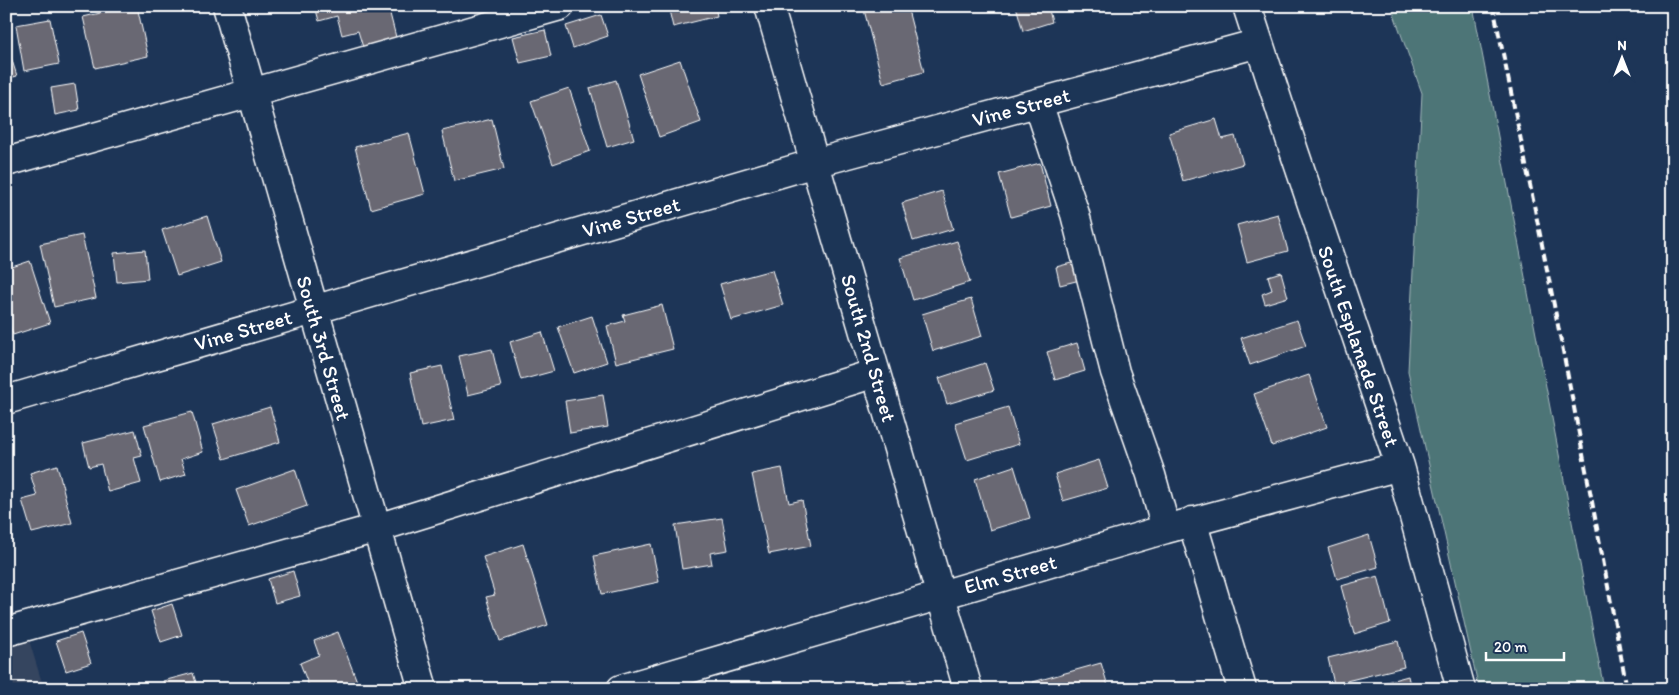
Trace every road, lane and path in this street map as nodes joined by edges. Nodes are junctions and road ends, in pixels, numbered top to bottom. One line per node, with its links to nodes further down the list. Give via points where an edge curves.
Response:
1 (227, 6): 6 (street, South 3rd Street)
2 (560, 6): 6 (street)
3 (769, 6): 9 (street, South 2nd Street)
4 (1247, 6): 5 (street, South Esplanade Street)
5 (1259, 43): 7 (street, Vine Street); 13 (street, South Esplanade Street)
6 (252, 93): 8 (street); 10 (street, South 3rd Street)
7 (1038, 103): 9 (street, Vine Street); 14 (street, via 1075,214 1115,372 1151,475)
8 (6, 162)
9 (815, 163): 10 (street, Vine Street); 11 (street, South 2nd Street)
10 (313, 310): 12 (street, Vine Street); 15 (street, South 3rd Street)
11 (876, 373): 15 (street); 16 (street, South 2nd Street)
12 (6, 400)
13 (1400, 466): 14 (street, Elm Street); 22 (street, South Esplanade Street)
14 (1179, 525): 16 (street, Elm Street); 21 (street)
15 (377, 528): 17 (street); 18 (street, South 3rd Street)
16 (940, 594): 19 (street, Elm Street); 20 (street, South 2nd Street)
17 (6, 632)
18 (423, 689)
19 (621, 689)
20 (968, 689)
21 (1242, 689)
22 (1461, 689)

